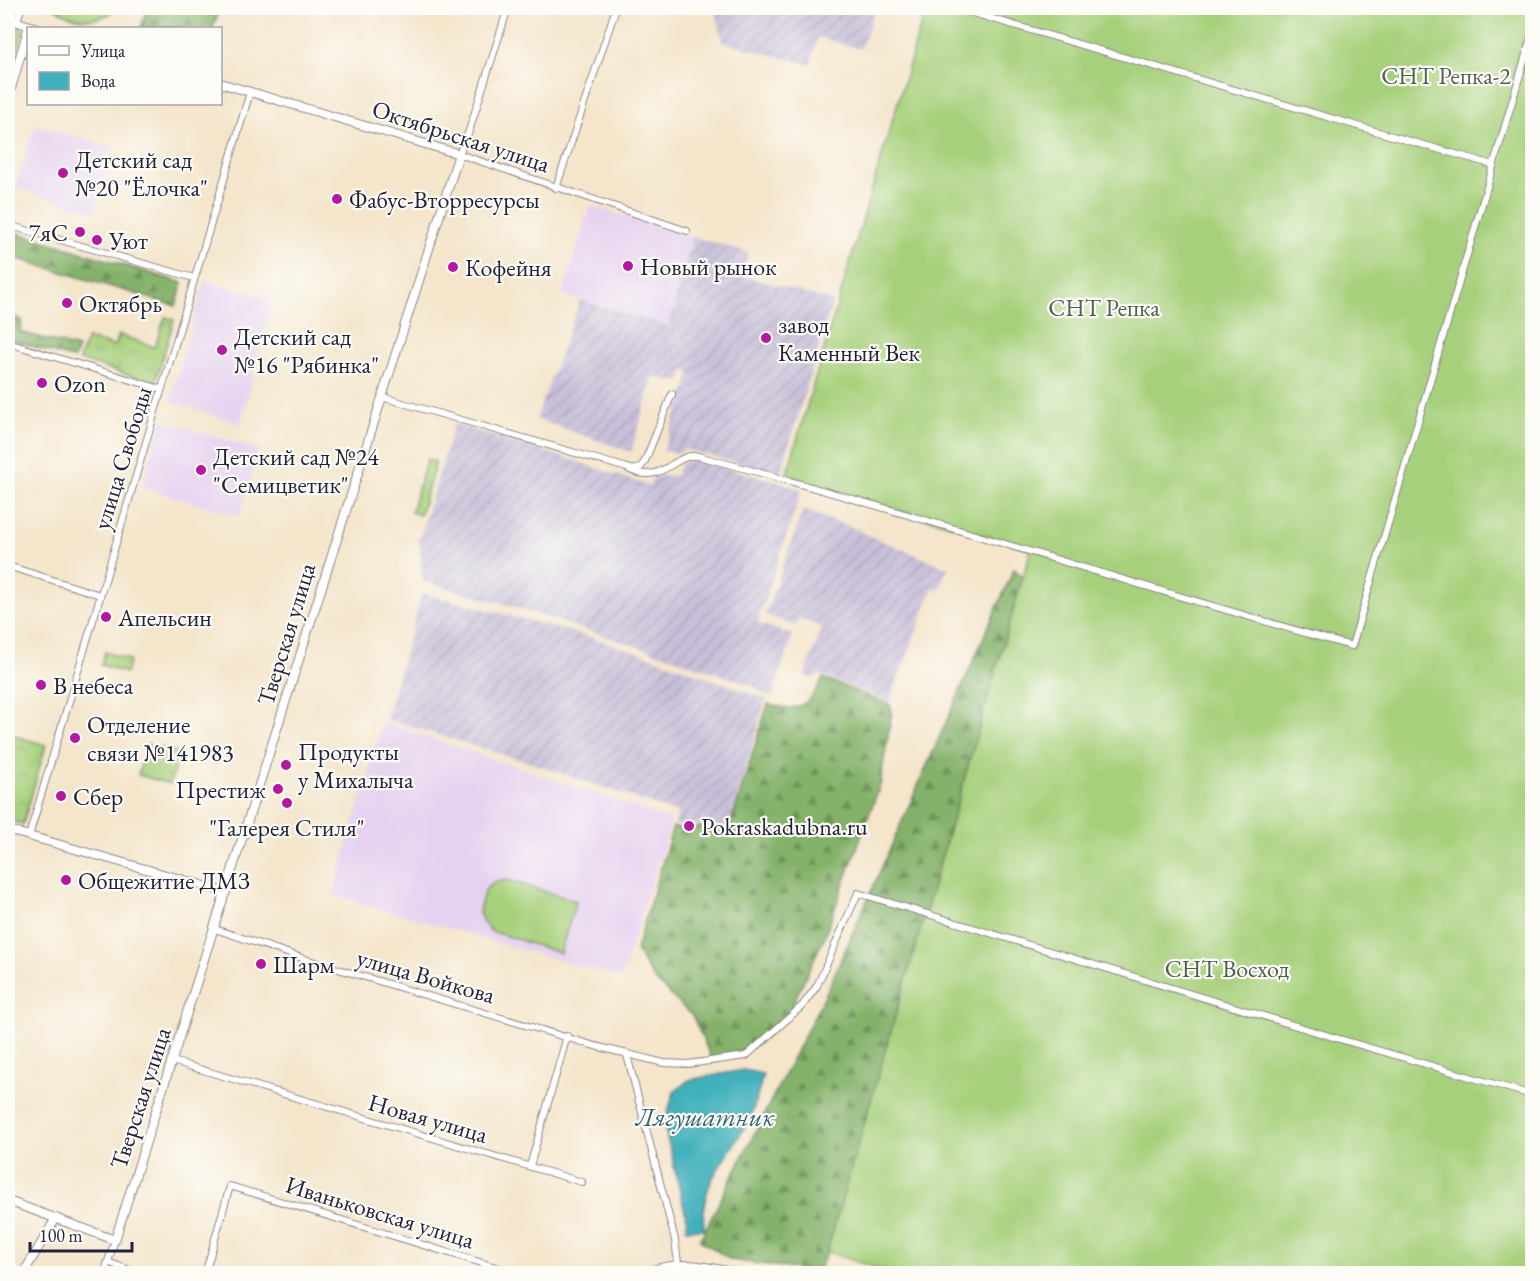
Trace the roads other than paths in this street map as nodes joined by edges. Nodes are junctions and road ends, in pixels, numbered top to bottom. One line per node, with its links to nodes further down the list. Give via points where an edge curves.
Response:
1 (21, 8): 6 (street)
2 (507, 8): 13 (street, Тверская улица)
3 (616, 8): 15 (street)
4 (956, 8): 14 (street)
5 (8, 20): 6 (main road)
6 (17, 22): 7 (main road)
7 (29, 27)
8 (1533, 34): 14 (street)
9 (27, 40): 12 (main road)
10 (222, 84): 11 (main road, Октябрьская улица)
11 (250, 92): 13 (main road, Октябрьская улица); 18 (street, улица Свободы)
12 (8, 99)
13 (459, 154): 15 (street, Октябрьская улица); 22 (main road, Тверская улица)
14 (1494, 165): 23 (street, via 1352,646 698,456 687,456 665,470 642,475)
15 (556, 188): 17 (street, Октябрьская улица)
16 (8, 225): 18 (street)
17 (687, 231)
18 (194, 278): 20 (street, улица Свободы)
19 (8, 343): 20 (street)
20 (161, 389): 25 (street, улица Свободы)
21 (672, 394): 23 (street, via 645,461)
22 (382, 397): 23 (street); 28 (main road, Тверская улица)
23 (630, 470)
24 (8, 566): 25 (street)
25 (100, 595): 27 (street, улица Свободы)
26 (8, 830): 27 (main road)
27 (29, 836): 28 (main road)
28 (226, 892): 29 (main road, Тверская улица)
29 (214, 929): 30 (street, улица Войкова); 32 (main road, Тверская улица)
30 (567, 1036): 31 (street, улица Войкова); 34 (street)
31 (627, 1055): 33 (street, улица Войкова, via 688,1064 746,1056 802,1006 817,986 858,893); 40 (street)
32 (172, 1061): 34 (street, Новая улица); 38 (main road, Тверская улица)
33 (1533, 1095)
34 (530, 1166): 35 (street, Новая улица)
35 (582, 1182)
36 (8, 1201): 37 (main road)
37 (56, 1218): 38 (main road); 41 (main road)
38 (115, 1240): 39 (street, Тверская улица)
39 (108, 1262): 42 (street, Тверская улица); 43 (street)
40 (678, 1263): 46 (street); 47 (street)
41 (22, 1274)
42 (104, 1274)
43 (140, 1274)
44 (205, 1274): 45 (street, Иваньковская улица, via 230,1186)
45 (518, 1274)
46 (641, 1274)
47 (745, 1274)

